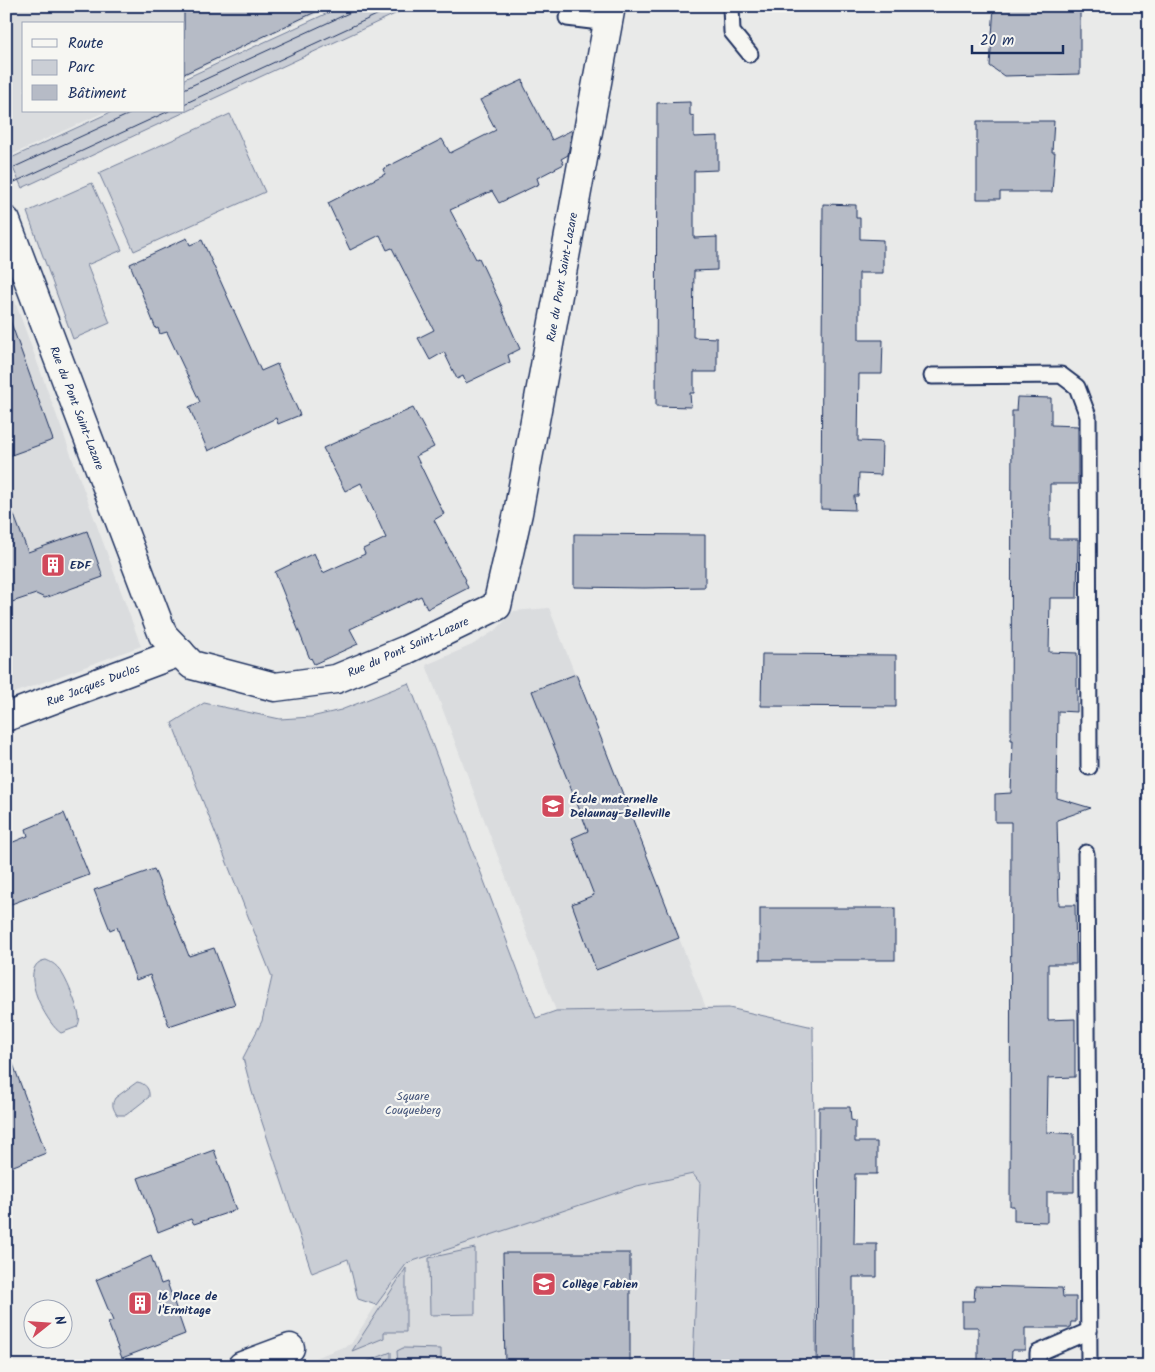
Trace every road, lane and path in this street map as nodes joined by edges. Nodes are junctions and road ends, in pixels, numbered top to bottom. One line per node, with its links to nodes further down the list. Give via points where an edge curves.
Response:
1 (732, 6): 4 (lane, via 732,32)
2 (610, 15): 3 (lane); 7 (street, Rue du Pont Saint-Lazare, via 518,514 498,606 336,679 275,687 192,665)
3 (568, 18)
4 (750, 54)
5 (6, 221): 7 (street, Rue du Pont Saint-Lazare, via 163,635)
6 (932, 376): 9 (lane, via 1061,375 1080,394 1088,416)
7 (180, 652): 8 (street, Rue Jacques Duclos)
8 (6, 717)
9 (1089, 767)
10 (1086, 853): 11 (lane)
11 (1089, 1331): 14 (lane, via 1038,1353); 15 (lane)
12 (290, 1348): 13 (street)
13 (242, 1366)
14 (1038, 1366)
15 (1089, 1366)

